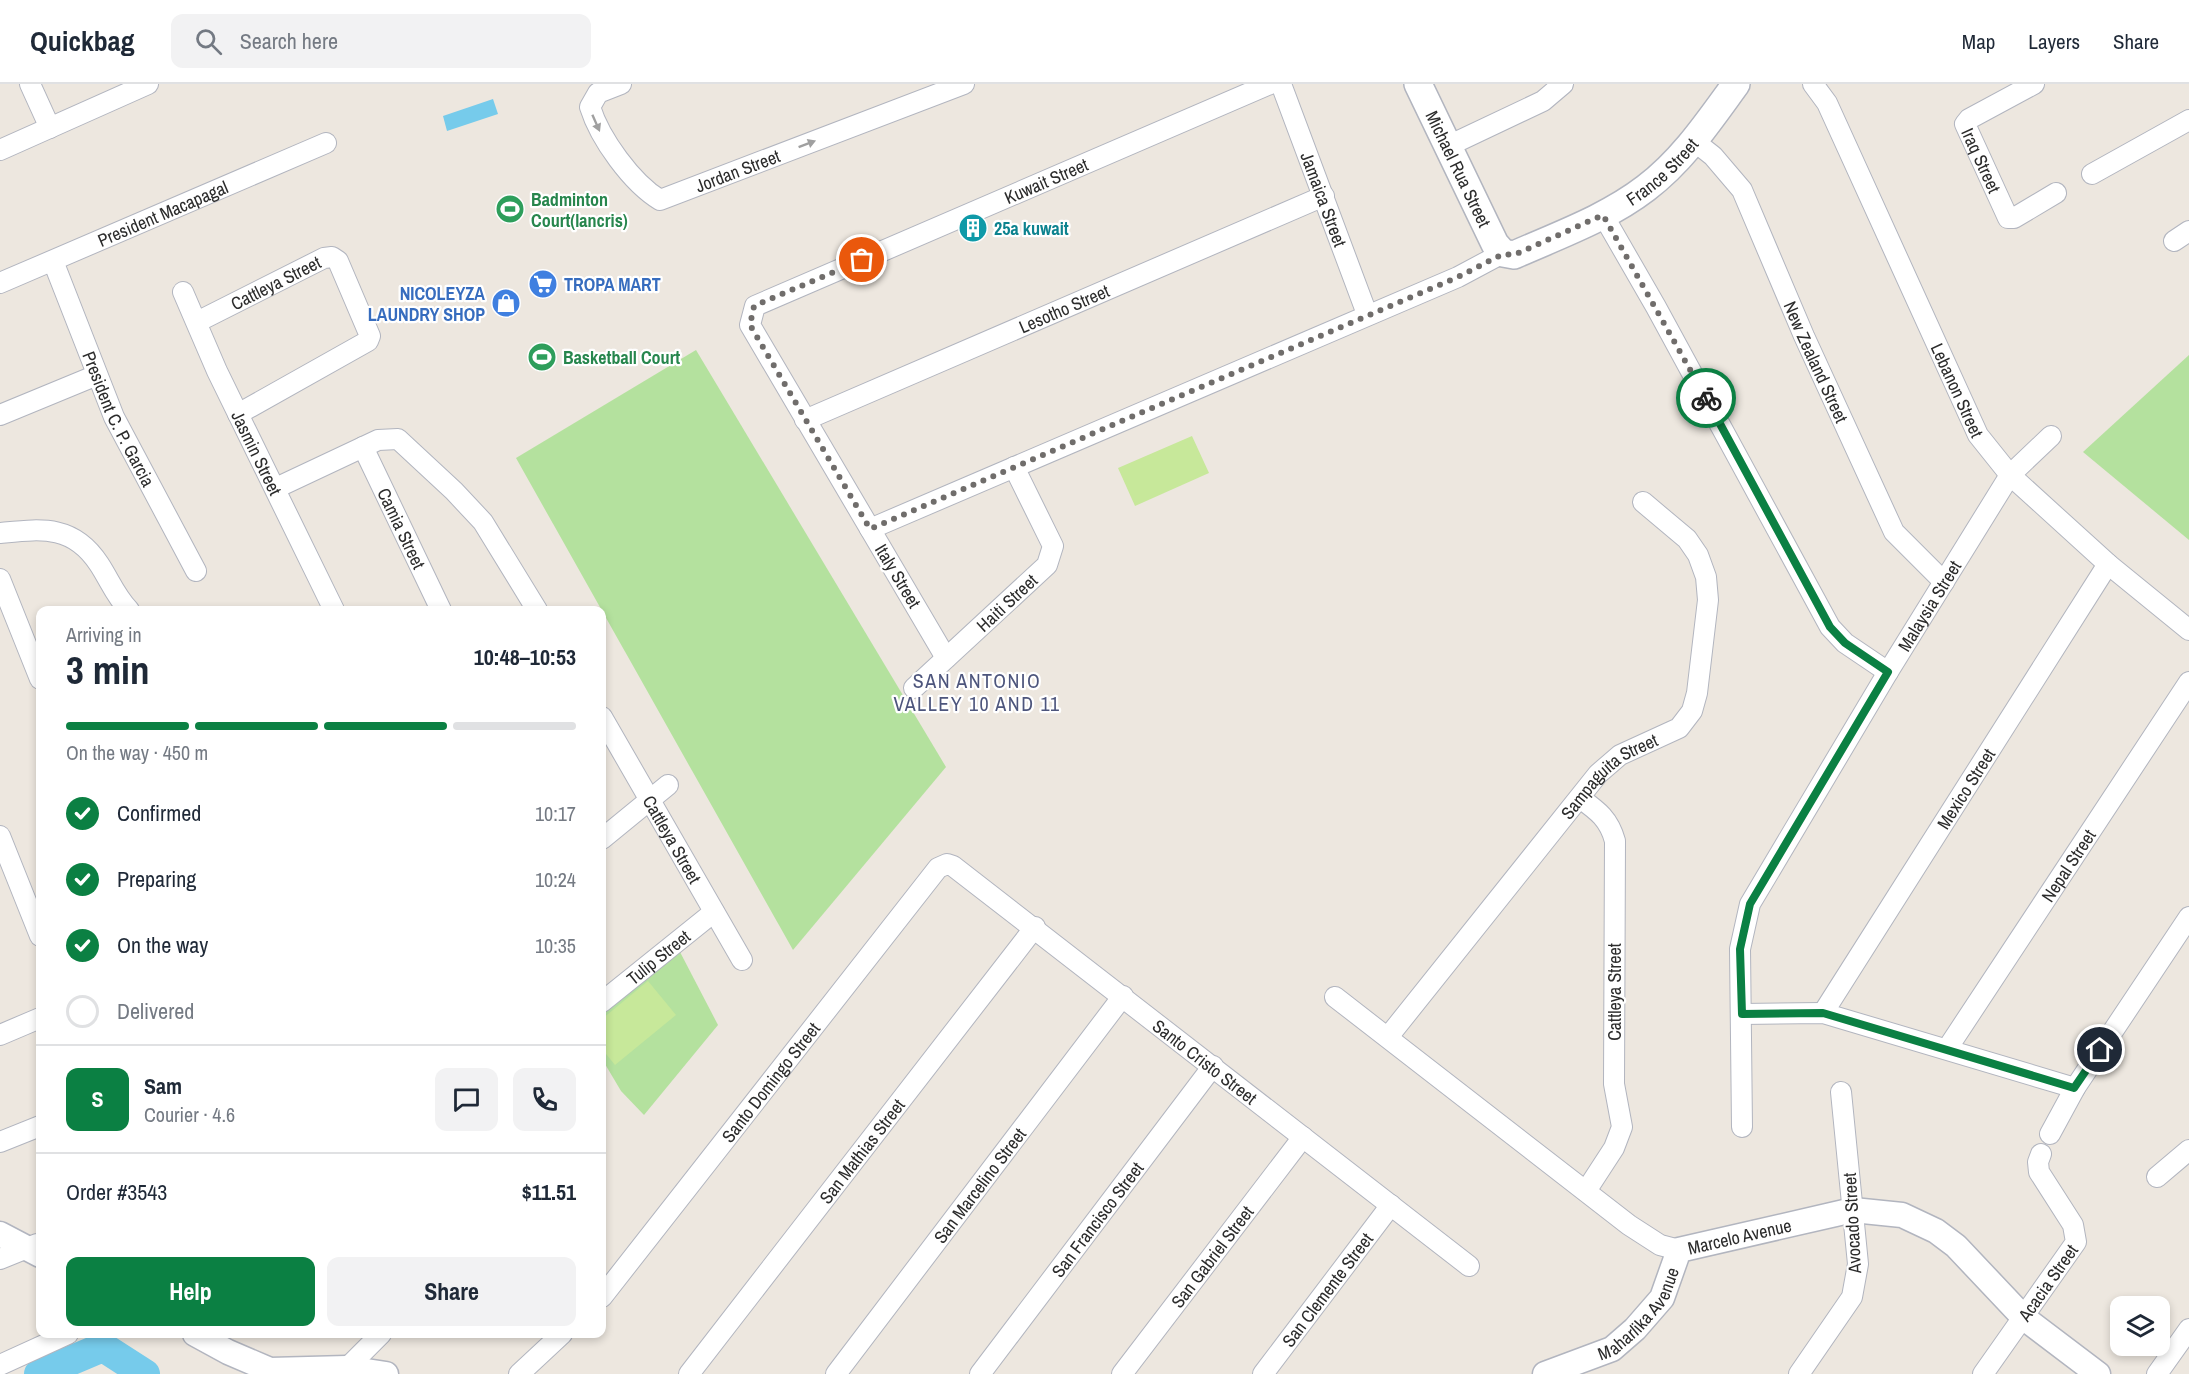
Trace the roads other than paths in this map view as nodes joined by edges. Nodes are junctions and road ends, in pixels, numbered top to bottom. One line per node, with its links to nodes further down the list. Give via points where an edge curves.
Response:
1 (30, 84): 13 (street)
2 (148, 84): 13 (street)
3 (621, 84): 4 (street, Jordan Street, one-way to 4, via 598,93 590,108 596,127 645,190 660,200)
4 (964, 84)
5 (1270, 84): 26 (street, Kuwait Street)
6 (1281, 84): 20 (street, Jamaica Street)
7 (1418, 84): 16 (main road, Michael Rua Street)
8 (1563, 84): 16 (street, via 1543,101)
9 (1736, 84): 14 (main road, France Street)
10 (1813, 84): 36 (street, Lebanon Street, via 1827,103 1978,435)
11 (2034, 84): 19 (street, Iraq Street, via 1965,124 2008,218)
12 (2189, 120): 18 (street)
13 (50, 128): 17 (street)
14 (1694, 141): 21 (main road, France Street, via 1645,189); 44 (street, New Zealand Street, via 1713,156 1742,190 1894,531)
15 (326, 143): 23 (street, President Macapagal)
16 (1448, 146): 22 (main road, Michael Rua Street)
17 (0, 150)
18 (2092, 174)
19 (2056, 194)
20 (1324, 196): 27 (street, Jamaica Street); 32 (street, Lesotho Street)
21 (1603, 215): 22 (main road, France Street, via 1514,255); 52 (street, via 1830,627 1845,643)
22 (1503, 254): 27 (street, France Street, via 1458,277)
23 (53, 261): 24 (street, President Macapagal); 29 (street, President C. P. Garcia)
24 (0, 283)
25 (183, 292): 28 (street, Jasmin Street)
26 (754, 306): 32 (street, Italy Street, via 750,325)
27 (1366, 314): 35 (street, France Street)
28 (197, 322): 30 (street, Jasmin Street); 30 (street, Cattleya Street, via 324,258 338,261 370,336 368,340)
29 (97, 375): 31 (street); 42 (street, President C. P. Garcia, via 114,417)
30 (238, 414): 37 (street, Jasmin Street)
31 (0, 415)
32 (805, 420): 39 (street, Italy Street)
33 (2051, 436): 36 (street, Malaysia Street)
34 (363, 447): 37 (street); 47 (street, Camia Street); 48 (street, via 378,440 398,439 454,490 483,522)
35 (1014, 467): 39 (street, France Street); 50 (street, Haiti Street, via 1053,546 1047,565)
36 (2010, 476): 41 (street, Lebanon Street); 44 (street, Malaysia Street)
37 (276, 488): 46 (street, Jasmin Street)
38 (1643, 502): 57 (street, Sampaguita Street, via 1687,539 1706,577 1708,600 1696,693 1692,711 1679,728 1620,755 1598,774)
39 (870, 529): 50 (street, Italy Street)
40 (0, 533): 45 (street, via 57,530 80,543 98,561)
41 (2108, 564): 49 (street, Lebanon Street); 70 (street, Mexico Street)
42 (196, 571)
43 (0, 579): 51 (street)
44 (1944, 582): 52 (street, Malaysia Street)
45 (126, 606)
46 (330, 606)
47 (439, 606)
48 (535, 606)
49 (2189, 630)
50 (946, 658): 54 (street, Haiti Street)
51 (36, 669)
52 (1888, 672): 71 (street, Malaysia Street, via 1750,904 1740,949)
53 (2189, 682): 75 (street, Nepal Street)
54 (914, 688)
55 (606, 724): 58 (street, Cattleya Street)
56 (668, 785): 58 (street)
57 (1580, 798): 74 (street, Sampaguita Street); 87 (street, Cattleya Street, via 1602,814 1615,841 1614,1084 1622,1126 1614,1148)
58 (651, 799): 59 (street); 62 (street, Cattleya Street)
59 (606, 836)
60 (0, 837): 64 (street)
61 (938, 868): 65 (street, Santo Cristo Street, via 952,866); 95 (street, Santo Domingo Street)
62 (714, 912): 66 (street, Cattleya Street); 69 (street, Tulip Street)
63 (2189, 917): 77 (street)
64 (36, 926)
65 (1035, 927): 67 (street, Santo Cristo Street); 107 (street, San Mathias Street)
66 (742, 960)
67 (1123, 996): 76 (street, Santo Cristo Street); 108 (street, San Marcelino Street)
68 (1335, 997): 74 (street, Marcelo Avenue)
69 (606, 999)
70 (1823, 1013): 71 (street); 75 (street)
71 (1742, 1014): 79 (street, Malaysia Street)
72 (36, 1020): 73 (street)
73 (0, 1035)
74 (1388, 1037): 87 (street, Marcelo Avenue)
75 (1947, 1048): 77 (street)
76 (1213, 1066): 82 (street, Santo Cristo Street); 109 (street, San Francisco Street)
77 (2074, 1088): 81 (street)
78 (1841, 1092): 89 (street, Avocado Street)
79 (1742, 1126)
80 (36, 1128): 83 (street)
81 (2050, 1134)
82 (1303, 1137): 88 (street, Santo Cristo Street); 110 (street, San Gabriel Street)
83 (0, 1142)
84 (2189, 1150): 86 (street)
85 (2041, 1154): 96 (street, Acacia Street, via 2039,1172 2073,1225 2076,1242)
86 (2157, 1177)
87 (1586, 1191): 92 (street, Marcelo Avenue, via 1660,1245)
88 (1391, 1205): 94 (street, Santo Cristo Street); 111 (street, San Clemente Street)
89 (1853, 1210): 92 (street, Marcelo Avenue); 96 (street, Marcelo Avenue, via 1902,1215 1936,1231 1956,1246); 113 (street, Avocado Street, via 1858,1264 1852,1297)
90 (0, 1234): 91 (street)
91 (36, 1249): 93 (street)
92 (1679, 1250): 103 (street, Maharlika Avenue, via 1662,1298 1635,1329)
93 (0, 1259)
94 (1469, 1266)
95 (606, 1292)
96 (2024, 1318): 114 (street, Acacia Street); 115 (street, Marcelo Avenue)
97 (2189, 1329): 116 (street)
98 (59, 1338): 102 (street)
99 (202, 1338): 104 (street, via 270,1370)
100 (377, 1338): 104 (street)
101 (558, 1338): 106 (street)
102 (0, 1365)
103 (1588, 1367): 112 (street, Maharlika Avenue)
104 (347, 1368): 105 (street)
105 (386, 1374)
106 (519, 1374)
107 (690, 1374)
108 (836, 1374)
109 (980, 1374)
110 (1122, 1374)
111 (1263, 1374)
112 (1545, 1374)
113 (1799, 1374)
114 (1983, 1374)
115 (2098, 1374)
116 (2157, 1374)

